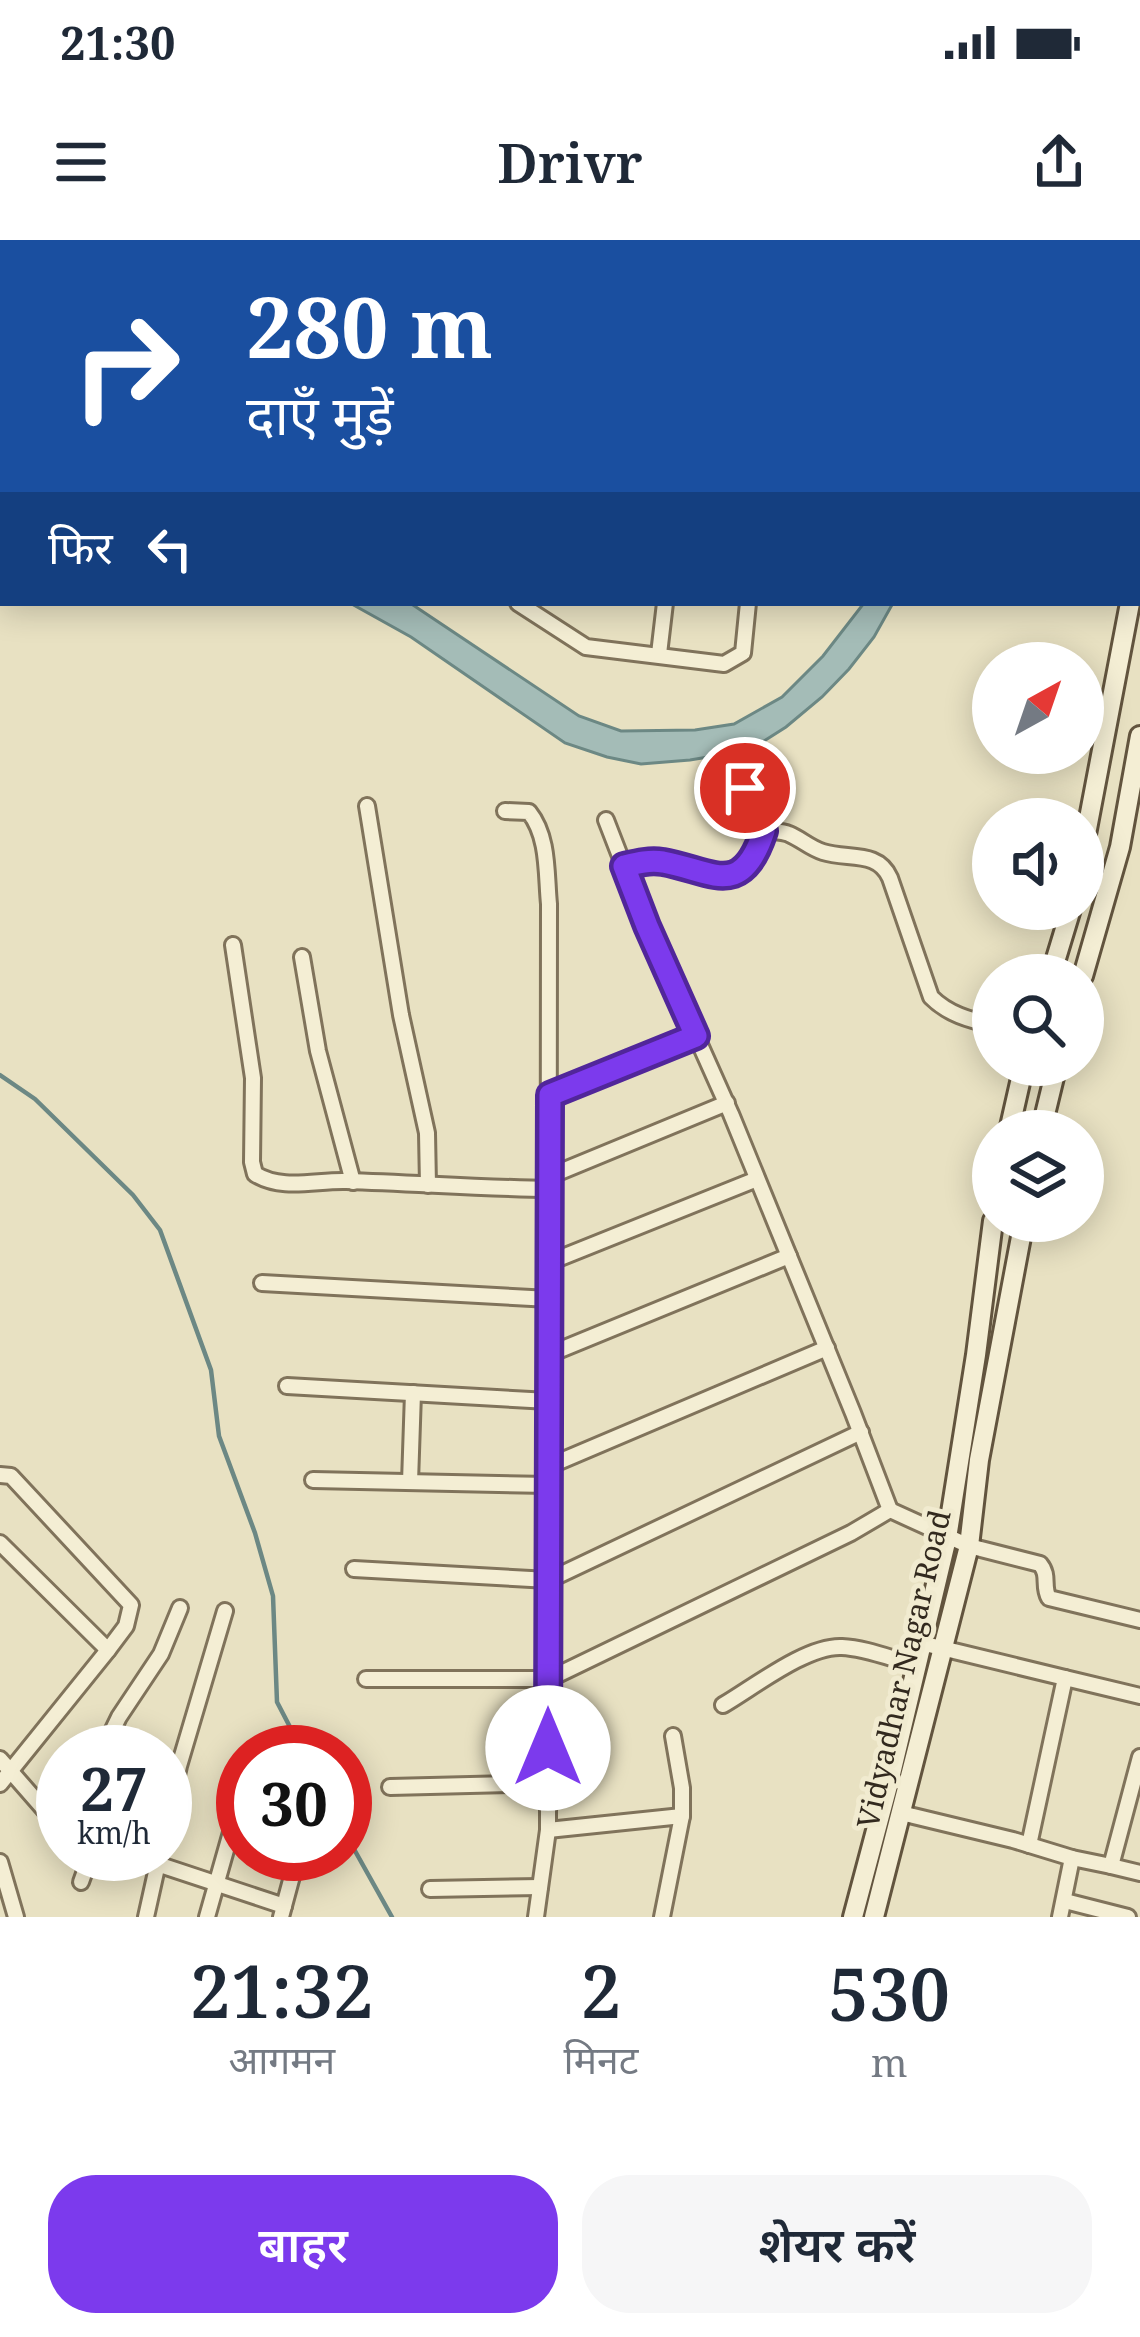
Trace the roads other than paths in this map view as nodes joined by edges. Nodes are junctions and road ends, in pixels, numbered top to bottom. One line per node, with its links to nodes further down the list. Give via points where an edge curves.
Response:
1 (523, 606): 5 (street, via 586,647)
2 (665, 606): 5 (street)
3 (748, 606): 5 (street, via 743,653 724,664)
4 (1129, 606): 8 (main road)
5 (659, 654)
6 (1140, 736): 15 (main road)
7 (745, 788): 12 (street, via 748,817)
8 (1093, 798)
9 (367, 806): 24 (street, via 427,1132)
10 (505, 811): 19 (street, via 530,812 543,836)
11 (606, 820): 13 (street)
12 (764, 831): 13 (street, via 746,866 725,877 661,862); 17 (street, via 879,862 931,997)
13 (624, 866): 18 (street)
14 (233, 945): 22 (street, via 253,1078 255,1174 288,1184)
15 (1089, 954)
16 (302, 957): 22 (street)
17 (972, 1021)
18 (696, 1036): 19 (street); 20 (street)
19 (550, 1095): 23 (street)
20 (727, 1103): 21 (street); 23 (street)
21 (758, 1179): 27 (street); 28 (street)
22 (353, 1182): 24 (street)
23 (550, 1183): 24 (street); 28 (street)
24 (428, 1185)
25 (990, 1242): 43 (main road, Vidyadhar Nagar Road)
26 (1020, 1242): 45 (main road, Vidyadhar Nagar Road)
27 (788, 1256): 31 (street); 32 (street)
28 (550, 1262): 30 (street)
29 (262, 1283): 30 (street)
30 (550, 1299): 32 (street)
31 (827, 1348): 36 (street); 37 (street)
32 (550, 1354): 35 (street)
33 (287, 1386): 34 (street)
34 (413, 1393): 35 (street); 40 (street)
35 (550, 1401): 37 (street)
36 (861, 1432): 42 (street); 47 (street)
37 (549, 1466): 41 (street)
38 (0, 1475): 53 (street, via 10,1476 130,1605)
39 (313, 1480): 40 (street)
40 (410, 1482): 41 (street)
41 (549, 1485): 47 (street)
42 (890, 1510): 43 (street); 55 (street)
43 (946, 1538): 45 (street); 51 (main road, Vidyadhar Nagar Road)
44 (0, 1543): 53 (street)
45 (969, 1546): 50 (street, via 1040,1564 1048,1598); 52 (main road, Vidyadhar Nagar Road)
46 (354, 1569): 47 (street)
47 (549, 1580): 55 (street)
48 (180, 1608): 60 (street)
49 (225, 1611): 61 (street)
50 (1140, 1620)
51 (921, 1643): 52 (street); 54 (main road, Vidyadhar Nagar Road)
52 (942, 1649): 56 (street); 68 (main road, Vidyadhar Nagar Road)
53 (108, 1650): 64 (street)
54 (916, 1665): 59 (street, via 826,1648); 90 (main road, Vidyadhar Nagar Road)
55 (549, 1678): 57 (street); 65 (street)
56 (1065, 1678): 58 (street); 71 (street)
57 (366, 1679)
58 (1140, 1696)
59 (723, 1705)
60 (116, 1725)
61 (191, 1725)
62 (673, 1736): 69 (street)
63 (1140, 1757): 74 (street)
64 (4, 1771): 67 (street)
65 (548, 1784): 66 (street); 70 (street)
66 (390, 1787)
67 (36, 1802)
68 (901, 1813): 71 (street); 91 (main road, Vidyadhar Nagar Road)
69 (682, 1816): 70 (street); 89 (street)
70 (548, 1830): 81 (street)
71 (1029, 1845): 72 (street)
72 (1072, 1858): 74 (street); 83 (street)
73 (0, 1862): 85 (street)
74 (1111, 1866): 76 (street)
75 (192, 1873): 80 (street)
76 (1140, 1873)
77 (154, 1881): 86 (street)
78 (218, 1881): 80 (street)
79 (291, 1881): 84 (street)
80 (217, 1884): 84 (street); 87 (street)
81 (540, 1887): 82 (street); 88 (street)
82 (430, 1889)
83 (1062, 1909): 92 (street)
84 (283, 1911)
85 (16, 1917)
86 (146, 1917)
87 (207, 1917)
88 (536, 1917)
89 (662, 1917)
90 (853, 1917)
91 (874, 1917)
92 (1128, 1917)

